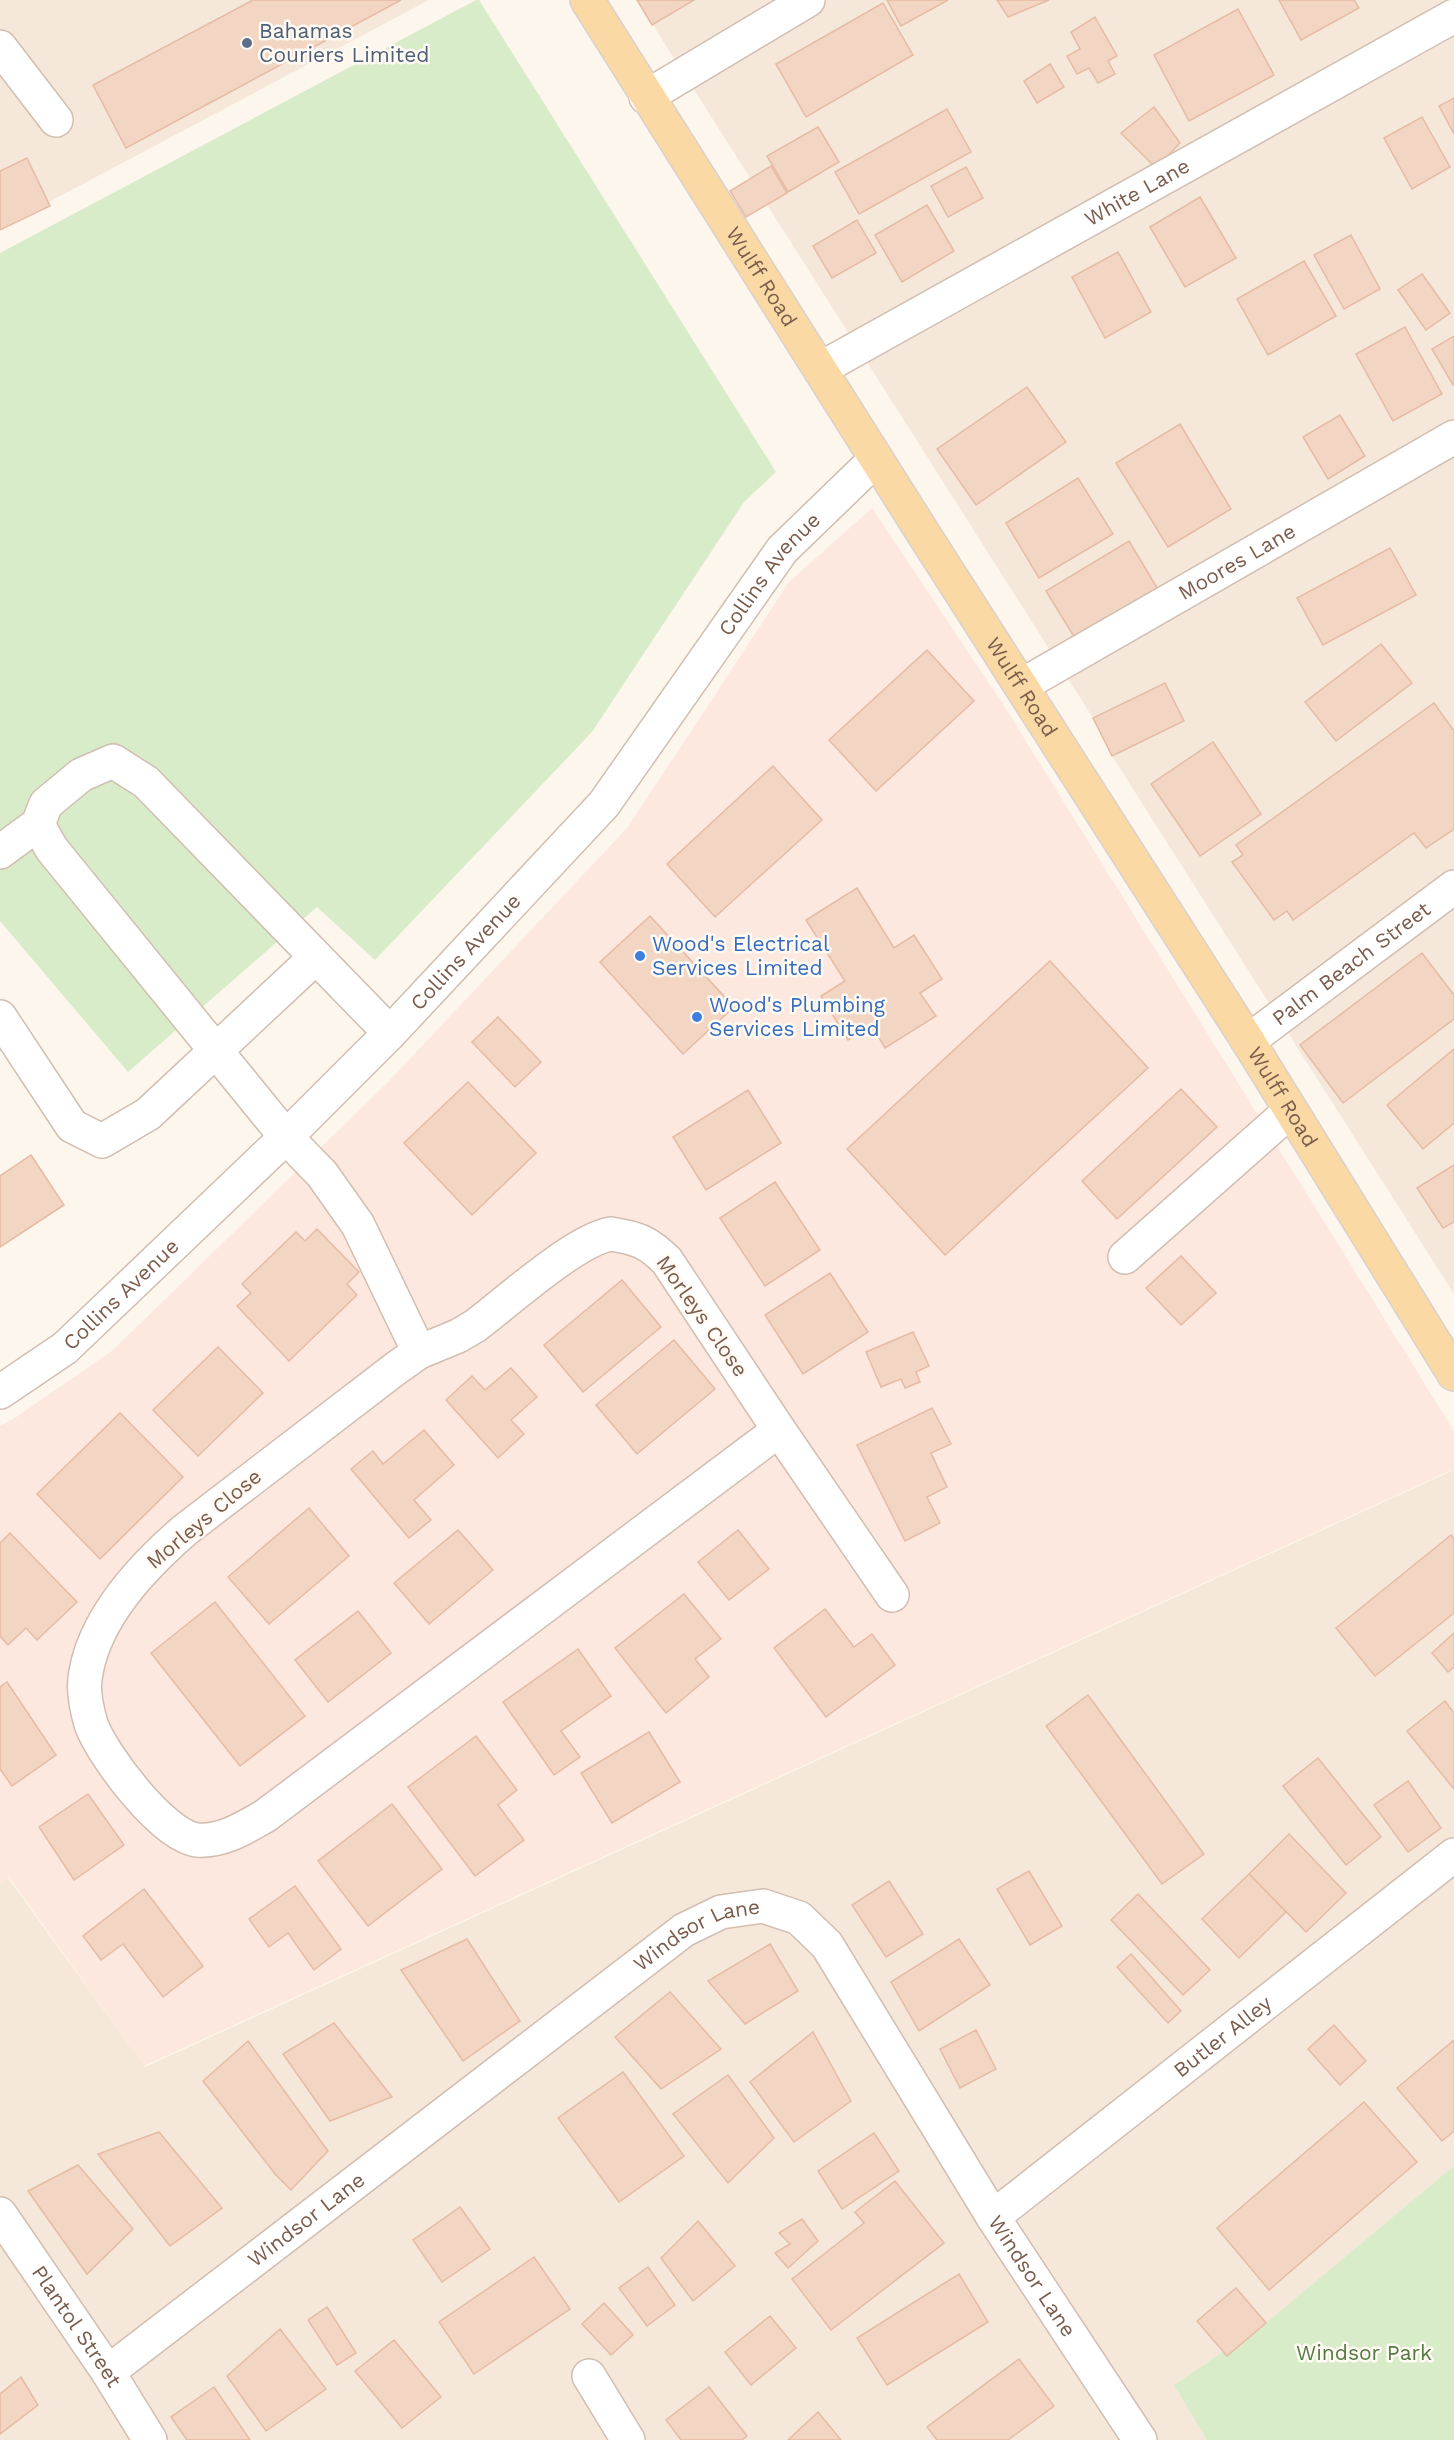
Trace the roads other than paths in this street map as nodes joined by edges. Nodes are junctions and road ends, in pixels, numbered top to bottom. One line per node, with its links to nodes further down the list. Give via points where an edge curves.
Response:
1 (587, 0): 5 (main road, Wulff Road)
2 (808, 0): 5 (street)
3 (1454, 16): 7 (street, White Lane)
4 (0, 47): 6 (street)
5 (646, 97): 7 (main road, Wulff Road)
6 (56, 120)
7 (820, 369): 9 (main road, Wulff Road)
8 (1454, 437): 10 (street, Moores Lane)
9 (876, 459): 10 (main road, Wulff Road); 16 (street, Collins Avenue, via 782,550 604,804)
10 (1021, 686): 17 (main road, Wulff Road)
11 (38, 824): 12 (street); 14 (street, via 46,804 81,775 112,761 146,782); 18 (street, via 51,848)
12 (0, 852)
13 (1454, 887): 17 (street, Palm Beach Street)
14 (316, 957): 16 (street); 18 (street)
15 (0, 1017): 18 (street, via 72,1126 102,1141 148,1114)
16 (390, 1033): 20 (street, Collins Avenue)
17 (1248, 1041): 19 (main road, Wulff Road)
18 (216, 1050): 20 (street)
19 (1290, 1111): 21 (street); 23 (main road, Wulff Road)
20 (286, 1137): 22 (street, via 322,1174 358,1225); 24 (street, Collins Avenue, via 65,1348)
21 (1125, 1257)
22 (418, 1352): 25 (street, Morleys Close, via 475,1326 579,1246 611,1234 634,1238 652,1246 667,1261); 25 (street, Morleys Close, via 153,1558 131,1583 98,1638 85,1680 92,1726 105,1751 146,1804 180,1834 196,1840 221,1838 265,1816)
23 (1454, 1374)
24 (0, 1392)
25 (779, 1430): 26 (street, Morleys Close)
26 (892, 1595)
27 (1454, 1855): 29 (street, Butler Alley)
28 (0, 2214): 30 (street, Plantol Street)
29 (993, 2217): 30 (street, Windsor Lane, via 827,1945 799,1918 763,1906 721,1912 684,1930); 34 (street, Windsor Lane)
30 (108, 2372): 32 (street, Plantol Street)
31 (589, 2376): 33 (street)
32 (150, 2440)
33 (628, 2440)
34 (1140, 2440)

